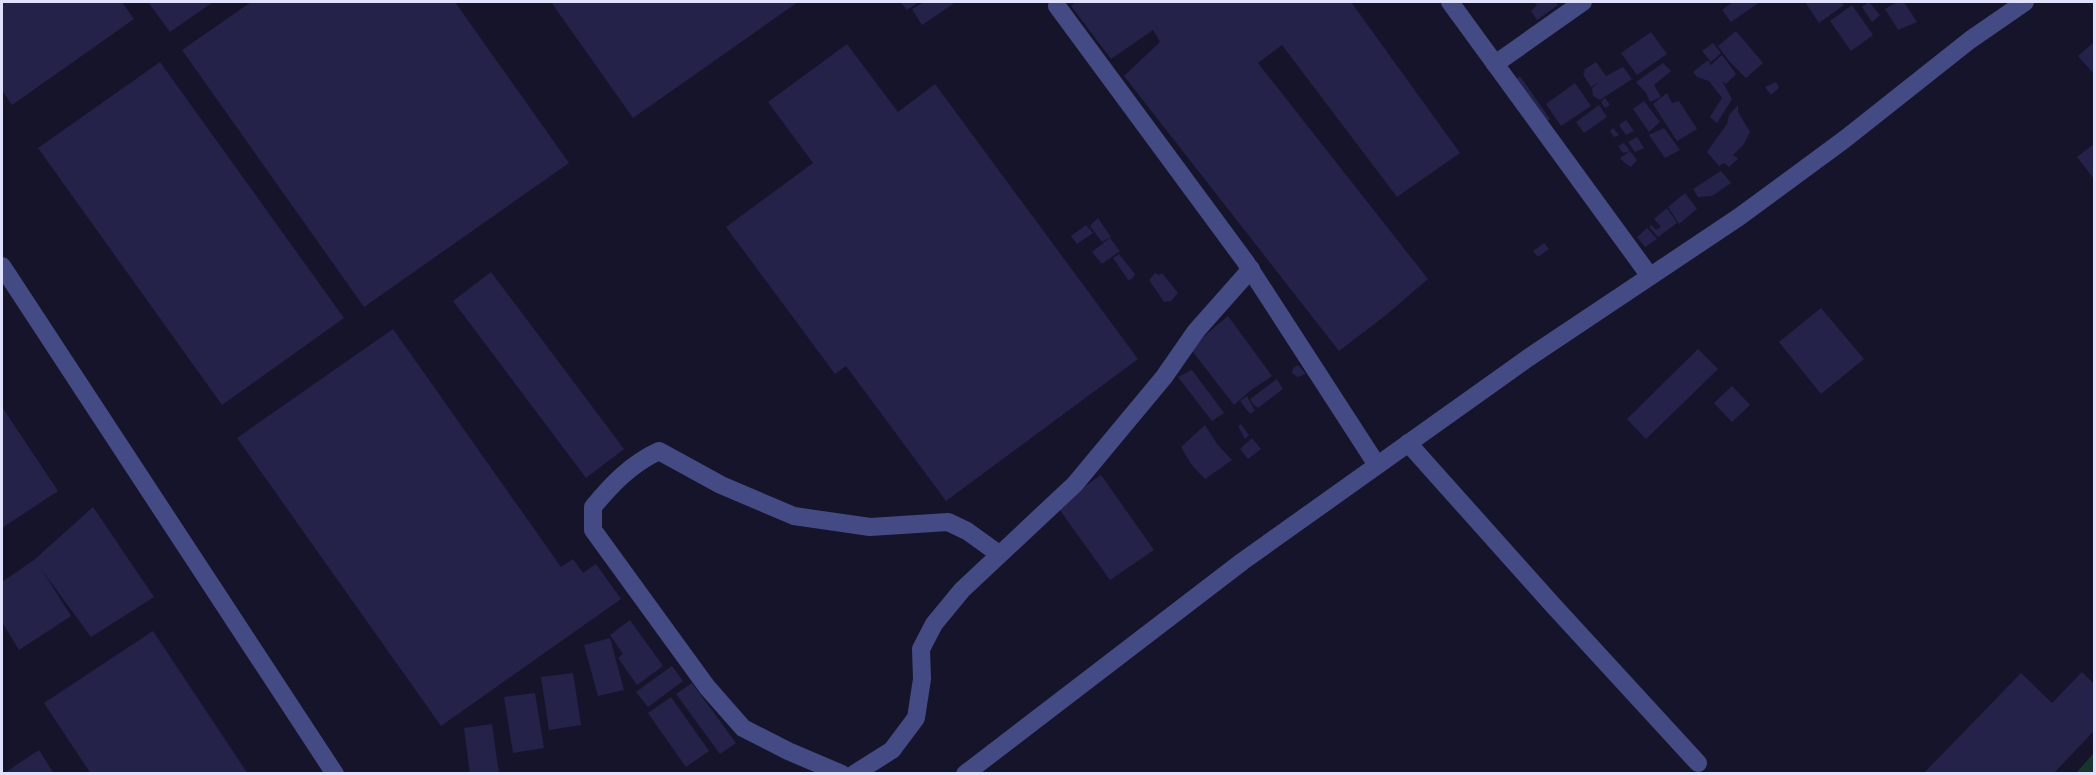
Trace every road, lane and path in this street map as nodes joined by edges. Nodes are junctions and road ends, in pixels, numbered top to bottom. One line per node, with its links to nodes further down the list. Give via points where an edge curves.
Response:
1 (1450, 2): 5 (street)
2 (1583, 2): 5 (street)
3 (2025, 2): 8 (street, via 1739,216)
4 (1057, 6): 7 (street)
5 (1495, 64): 8 (street)
6 (2, 266): 13 (street)
7 (1251, 269): 10 (street); 11 (street, via 1196,331 1164,377 1075,484)
8 (1649, 275): 9 (street)
9 (1408, 443): 10 (street); 12 (street)
10 (1377, 465): 16 (street, via 1243,561)
11 (999, 554): 14 (street, via 948,522 870,527 794,516 721,485 659,452 641,460 593,507 593,530 707,687 743,728); 15 (street, via 934,624 921,649 922,679 916,718 892,750)
12 (1698, 763)
13 (335, 774)
14 (842, 774)
15 (854, 774)
16 (964, 774)

